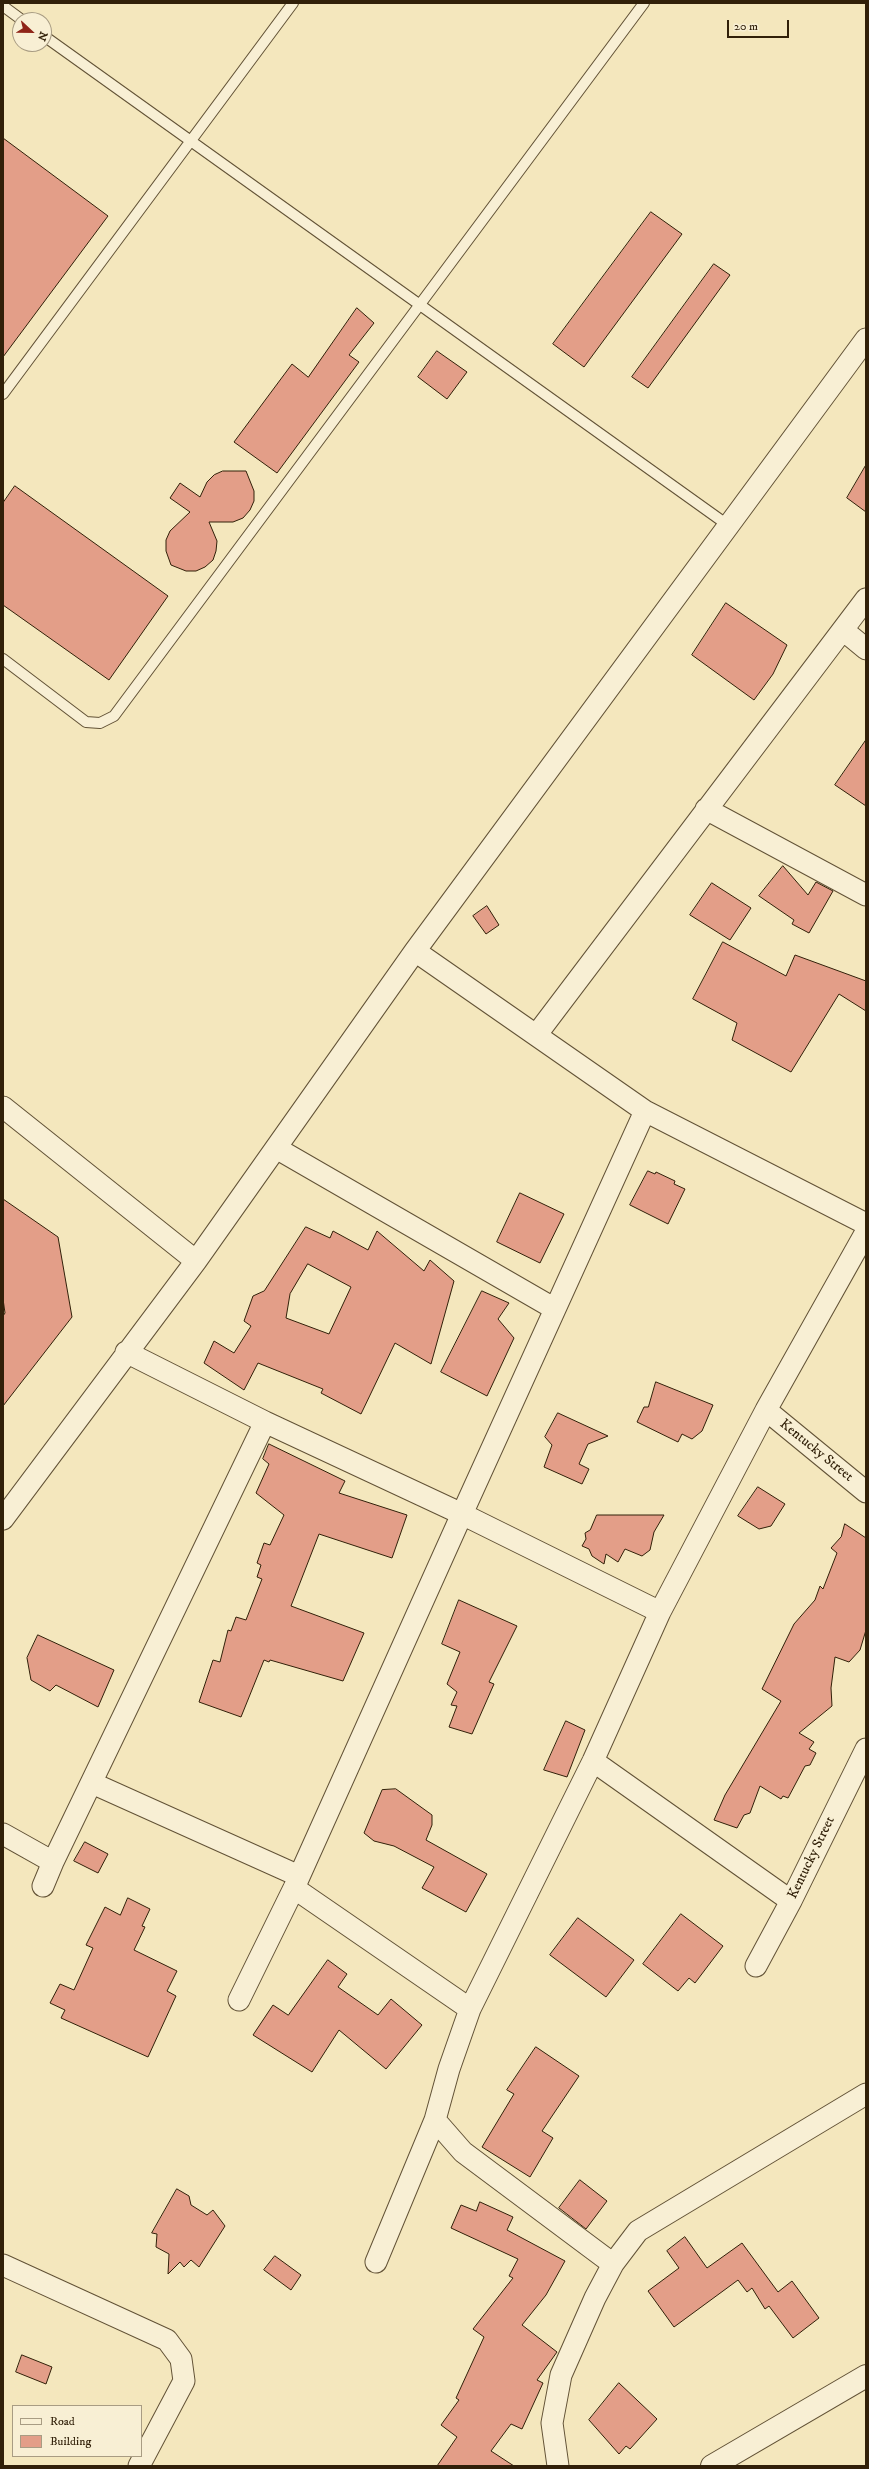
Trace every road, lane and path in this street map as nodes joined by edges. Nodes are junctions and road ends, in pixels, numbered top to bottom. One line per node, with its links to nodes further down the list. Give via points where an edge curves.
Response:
1 (293, 3): 6 (lane)
2 (644, 3): 7 (lane)
3 (3, 6): 4 (lane)
4 (12, 13)
5 (52, 42): 6 (lane)
6 (191, 140): 7 (lane); 9 (lane)
7 (422, 305): 10 (lane); 14 (lane, via 114,716 100,723 86,722)
8 (866, 339): 10 (street)
9 (3, 394)
10 (729, 526): 17 (street)
11 (866, 599): 12 (street)
12 (843, 630): 13 (street); 15 (street)
13 (866, 649)
14 (3, 659)
15 (706, 809): 16 (street); 18 (street)
16 (866, 895)
17 (415, 951): 18 (street); 21 (street)
18 (537, 1034): 20 (street)
19 (3, 1107): 24 (street)
20 (645, 1111): 22 (street); 25 (street)
21 (276, 1148): 24 (street); 25 (street)
22 (866, 1224)
23 (866, 1232): 27 (street)
24 (196, 1261): 26 (street)
25 (555, 1309): 30 (street)
26 (126, 1352): 28 (street); 31 (street)
27 (766, 1410): 29 (street, Kentucky Street); 32 (street)
28 (265, 1422): 30 (street); 35 (street)
29 (866, 1492)
30 (462, 1514): 32 (street); 38 (street)
31 (3, 1519)
32 (660, 1612): 34 (street)
33 (866, 1749): 40 (street, Kentucky Street)
34 (593, 1761): 40 (street); 43 (street)
35 (92, 1783): 37 (street); 38 (street)
36 (3, 1834): 37 (street)
37 (53, 1862): 39 (street)
38 (296, 1882): 42 (street); 43 (street)
39 (43, 1886)
40 (791, 1901): 41 (street, Kentucky Street)
41 (756, 1966)
42 (239, 2000)
43 (470, 2009): 45 (street)
44 (866, 2094): 47 (street, via 638,2231)
45 (435, 2120): 46 (street); 47 (street, via 463,2152)
46 (376, 2262)
47 (613, 2264): 51 (street, via 561,2375 552,2423)
48 (3, 2265): 50 (street, via 167,2340 181,2359 184,2381)
49 (866, 2376): 52 (street)
50 (139, 2466)
51 (558, 2466)
52 (712, 2466)

